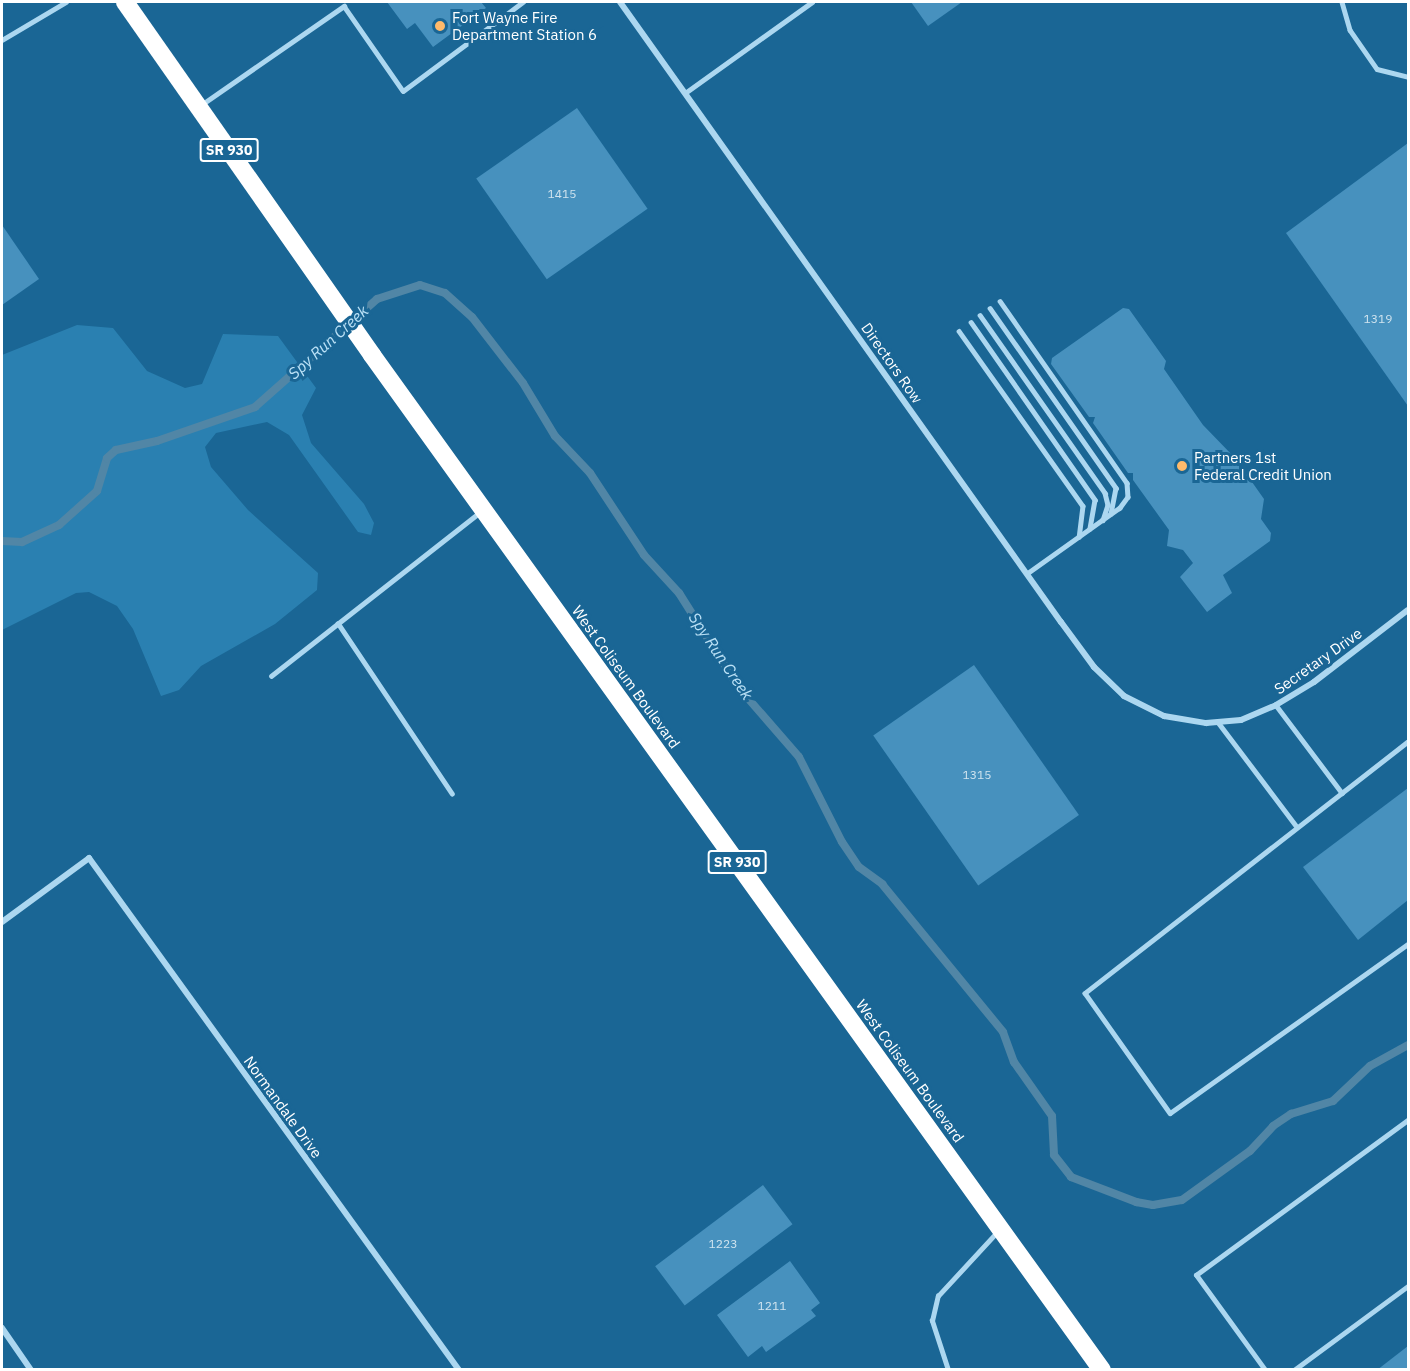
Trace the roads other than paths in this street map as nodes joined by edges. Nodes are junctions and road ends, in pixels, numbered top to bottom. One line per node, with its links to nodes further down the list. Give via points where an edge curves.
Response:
1 (66, 2): 7 (lane)
2 (125, 2): 10 (highway, West Coliseum Boulevard / SR 930)
3 (523, 2): 10 (lane, via 403,90 344,6)
4 (620, 2): 9 (street, Directors Row)
5 (812, 2): 9 (lane)
6 (1342, 2): 8 (lane, via 1350,30 1377,69)
7 (2, 40)
8 (1408, 77)
9 (685, 93): 21 (street, Directors Row)
10 (199, 107): 16 (highway, West Coliseum Boulevard / SR 930)
11 (999, 301): 17 (lane, via 1127,483 1128,497)
12 (990, 308): 17 (lane, via 1116,488)
13 (980, 315): 18 (lane, via 1105,493 1108,505)
14 (971, 322): 19 (lane, via 1095,500)
15 (959, 331): 20 (lane, via 1083,506)
16 (483, 510): 23 (lane); 35 (highway, West Coliseum Boulevard / SR 930)
17 (1111, 514): 18 (lane)
18 (1103, 520): 19 (lane)
19 (1090, 530): 20 (lane)
20 (1079, 537): 21 (lane)
21 (1027, 574): 26 (street, Directors Row, via 1094,667 1124,696)
22 (1408, 610): 25 (street, Secretary Drive)
23 (338, 623): 24 (lane); 29 (lane)
24 (271, 676)
25 (1276, 705): 27 (street, Secretary Drive, via 1242,720); 30 (lane)
26 (1164, 716): 27 (street, Secretary Drive)
27 (1218, 722): 31 (lane)
28 (1408, 742): 30 (lane)
29 (452, 793)
30 (1342, 793): 31 (lane)
31 (1297, 827): 33 (lane, via 1085,993 1170,1113)
32 (2, 922): 39 (street, Normandale Drive, via 89,858)
33 (1408, 944)
34 (1408, 1120): 42 (lane, via 1196,1275)
35 (1001, 1228): 40 (lane, via 938,1296 932,1321); 41 (highway, West Coliseum Boulevard / SR 930)
36 (1408, 1286): 43 (lane)
37 (2, 1328): 38 (street)
38 (31, 1370)
39 (459, 1370)
40 (948, 1370)
41 (1102, 1370)
42 (1265, 1370)
43 (1294, 1370)

